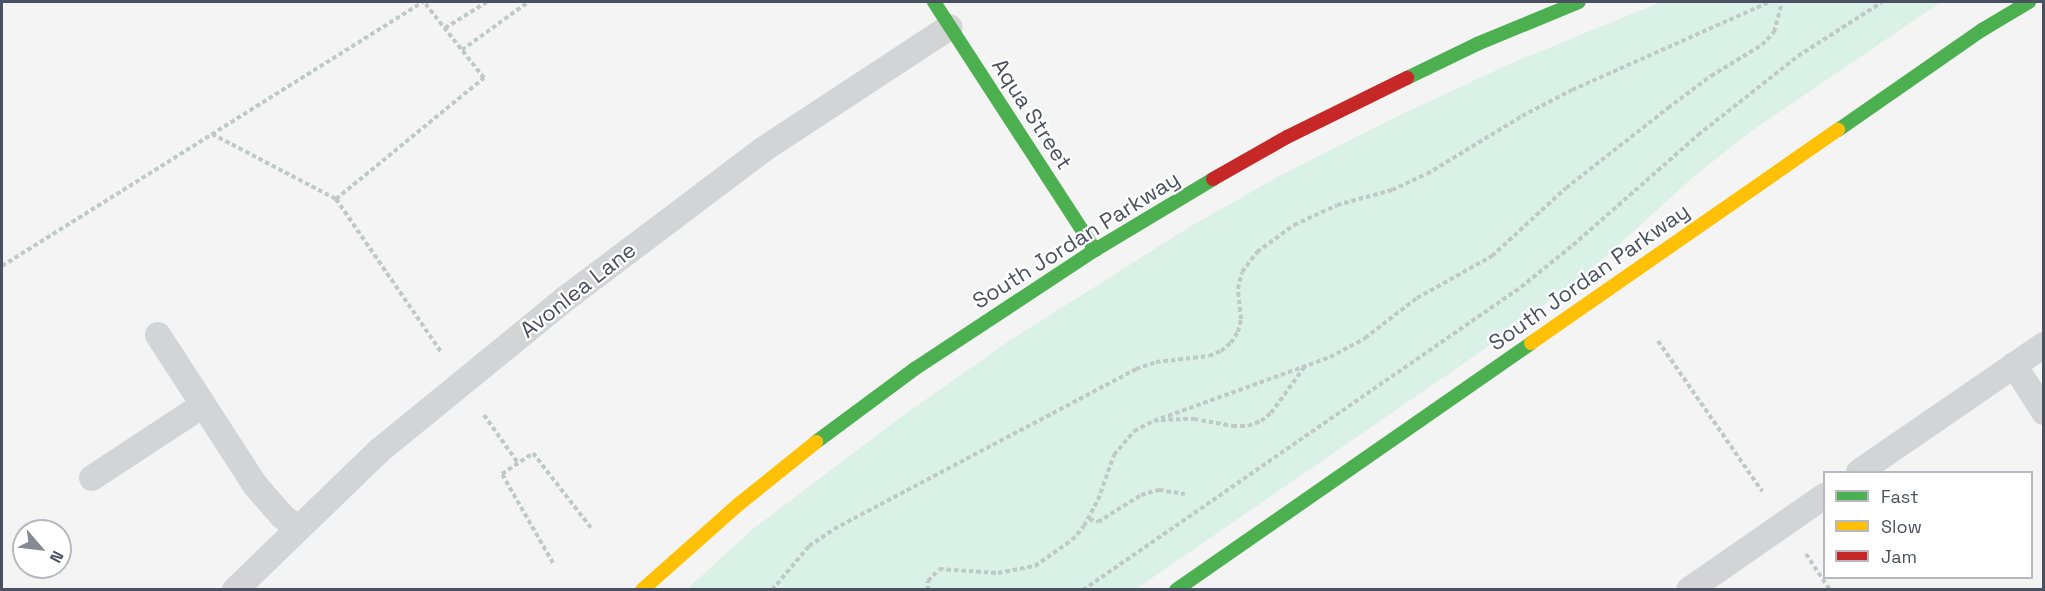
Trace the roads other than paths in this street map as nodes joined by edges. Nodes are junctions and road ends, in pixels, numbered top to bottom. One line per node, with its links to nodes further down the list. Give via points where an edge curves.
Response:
1 (934, 2): 4 (street, Aqua Street)
2 (1579, 2): 5 (street, South Jordan Parkway, via 1478,44 1298,132 1192,190)
3 (2029, 2): 17 (street, South Jordan Parkway, via 1982,30)
4 (950, 27): 5 (street, Aqua Street); 14 (lane, Avonlea Lane, via 764,149 574,292 380,450)
5 (1095, 250): 16 (street, South Jordan Parkway, via 916,368 826,434)
6 (158, 335): 9 (lane)
7 (2043, 345): 8 (lane)
8 (2014, 365): 10 (lane); 11 (lane)
9 (203, 405): 12 (lane); 14 (lane, via 255,485)
10 (2043, 412)
11 (1860, 471)
12 (92, 478)
13 (1823, 497): 18 (lane)
14 (297, 528): 15 (lane, Avonlea Lane)
15 (235, 590)
16 (642, 590)
17 (1176, 590)
18 (1689, 590)

